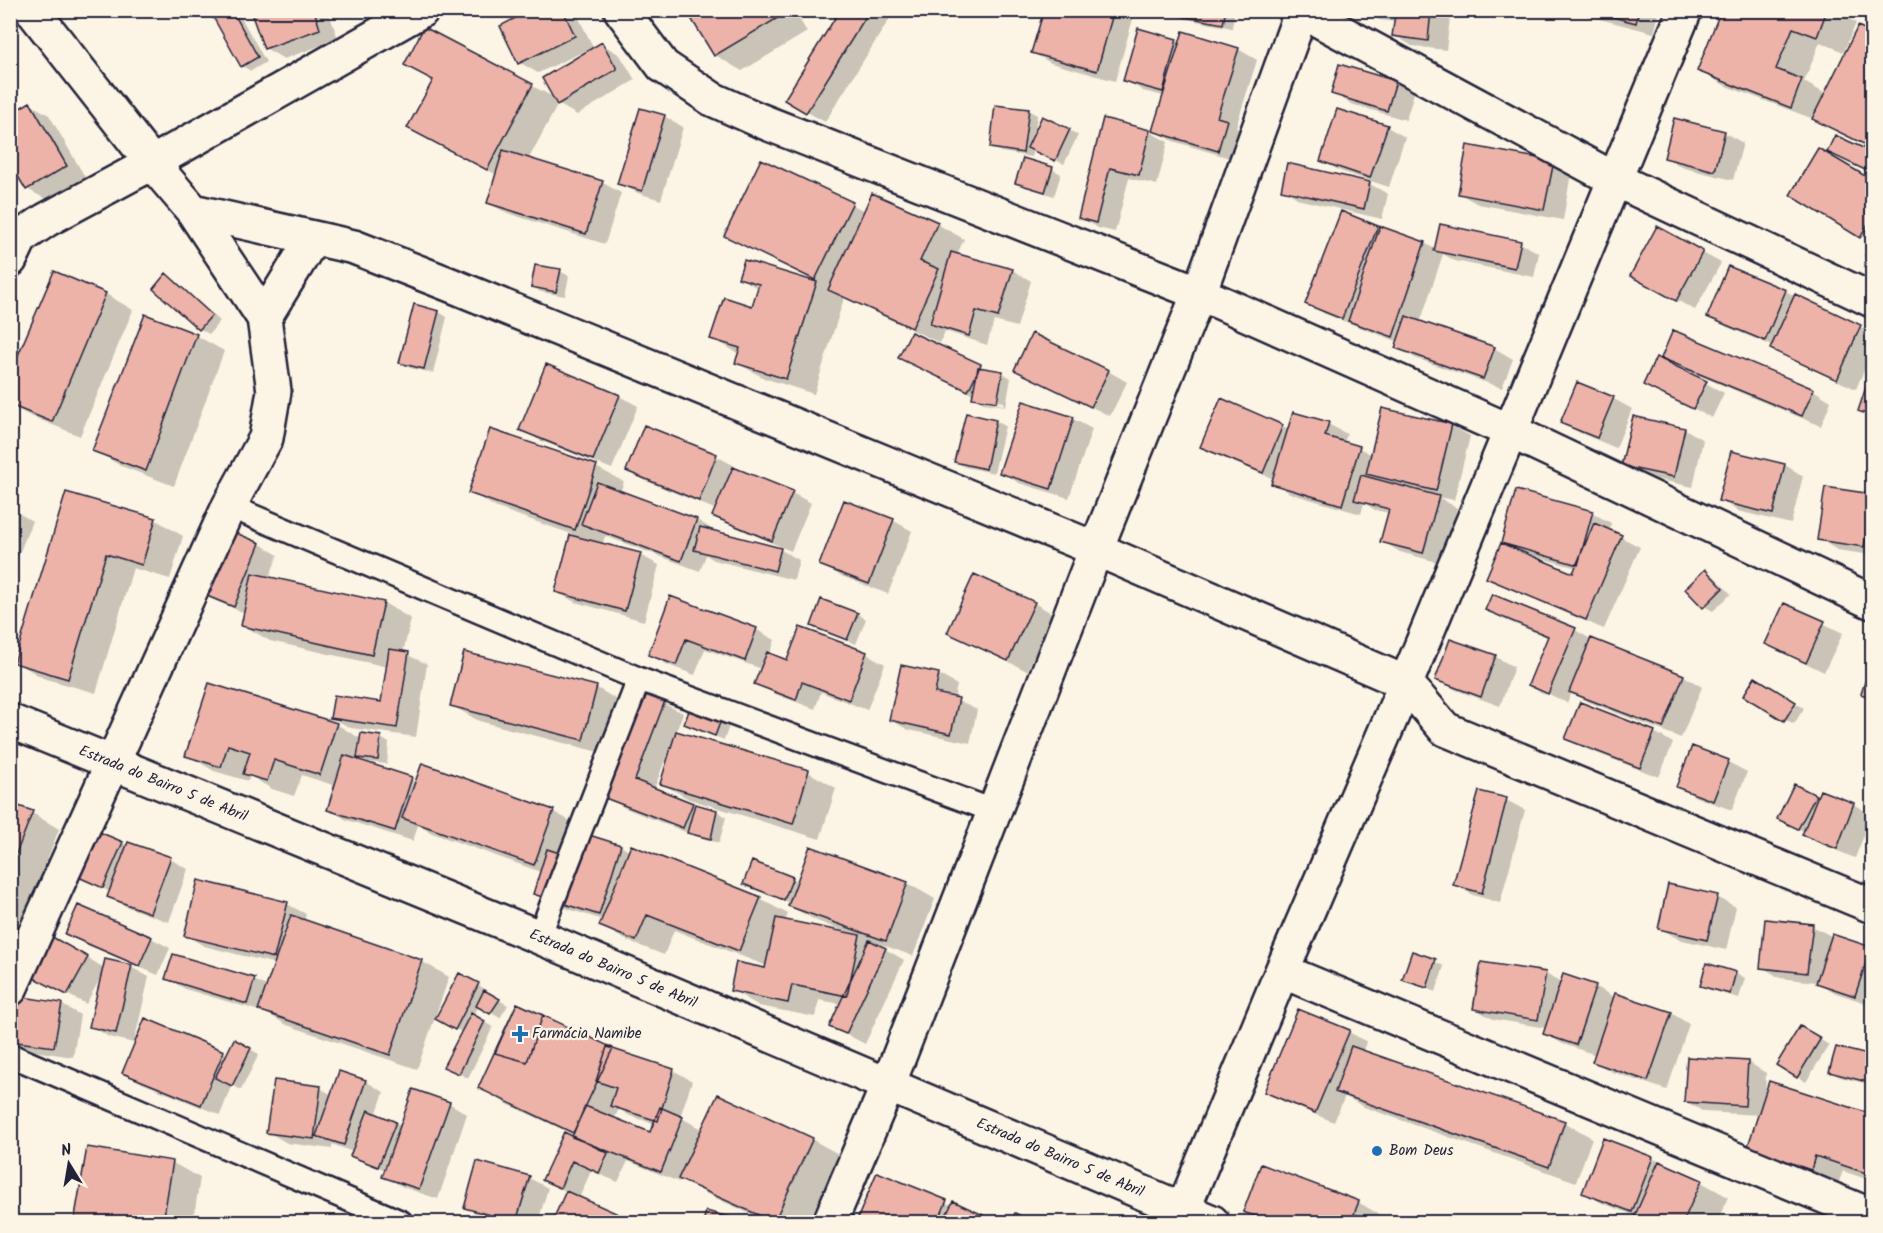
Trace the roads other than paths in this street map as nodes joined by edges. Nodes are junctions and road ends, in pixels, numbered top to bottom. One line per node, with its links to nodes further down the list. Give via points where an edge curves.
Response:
1 (32, 10): 6 (street)
2 (422, 10): 6 (street)
3 (621, 10): 11 (street, via 663,66 712,99)
4 (1685, 10): 7 (street)
5 (1301, 11): 7 (street); 11 (street)
6 (152, 163): 8 (street); 10 (street, via 21,237)
7 (1614, 179): 12 (street); 14 (street)
8 (193, 211): 9 (street); 13 (street)
9 (313, 238): 13 (street); 16 (street, via 354,247 456,286)
10 (10, 260)
11 (1199, 293): 14 (street); 16 (street)
12 (1872, 300)
13 (264, 318): 15 (street, via 274,391 266,438)
14 (1510, 431): 17 (street); 19 (street)
15 (229, 506): 18 (lane); 21 (street)
16 (1096, 549): 19 (street); 22 (street)
17 (1872, 602)
18 (639, 679): 22 (lane); 24 (lane)
19 (1406, 683): 23 (street, via 1445,729); 25 (street)
20 (10, 721): 21 (street, Estrada do Bairro 5 de Abril)
21 (112, 763): 24 (street, Estrada do Bairro 5 de Abril); 26 (street)
22 (994, 811): 28 (street)
23 (1872, 906)
24 (539, 937): 28 (street, Estrada do Bairro 5 de Abril)
25 (1281, 970): 29 (street); 30 (street)
26 (10, 989)
27 (10, 1055): 31 (lane)
28 (888, 1085): 30 (street, Estrada do Bairro 5 de Abril); 32 (street)
29 (1872, 1216)
30 (1191, 1218)
31 (401, 1222)
32 (830, 1222)

